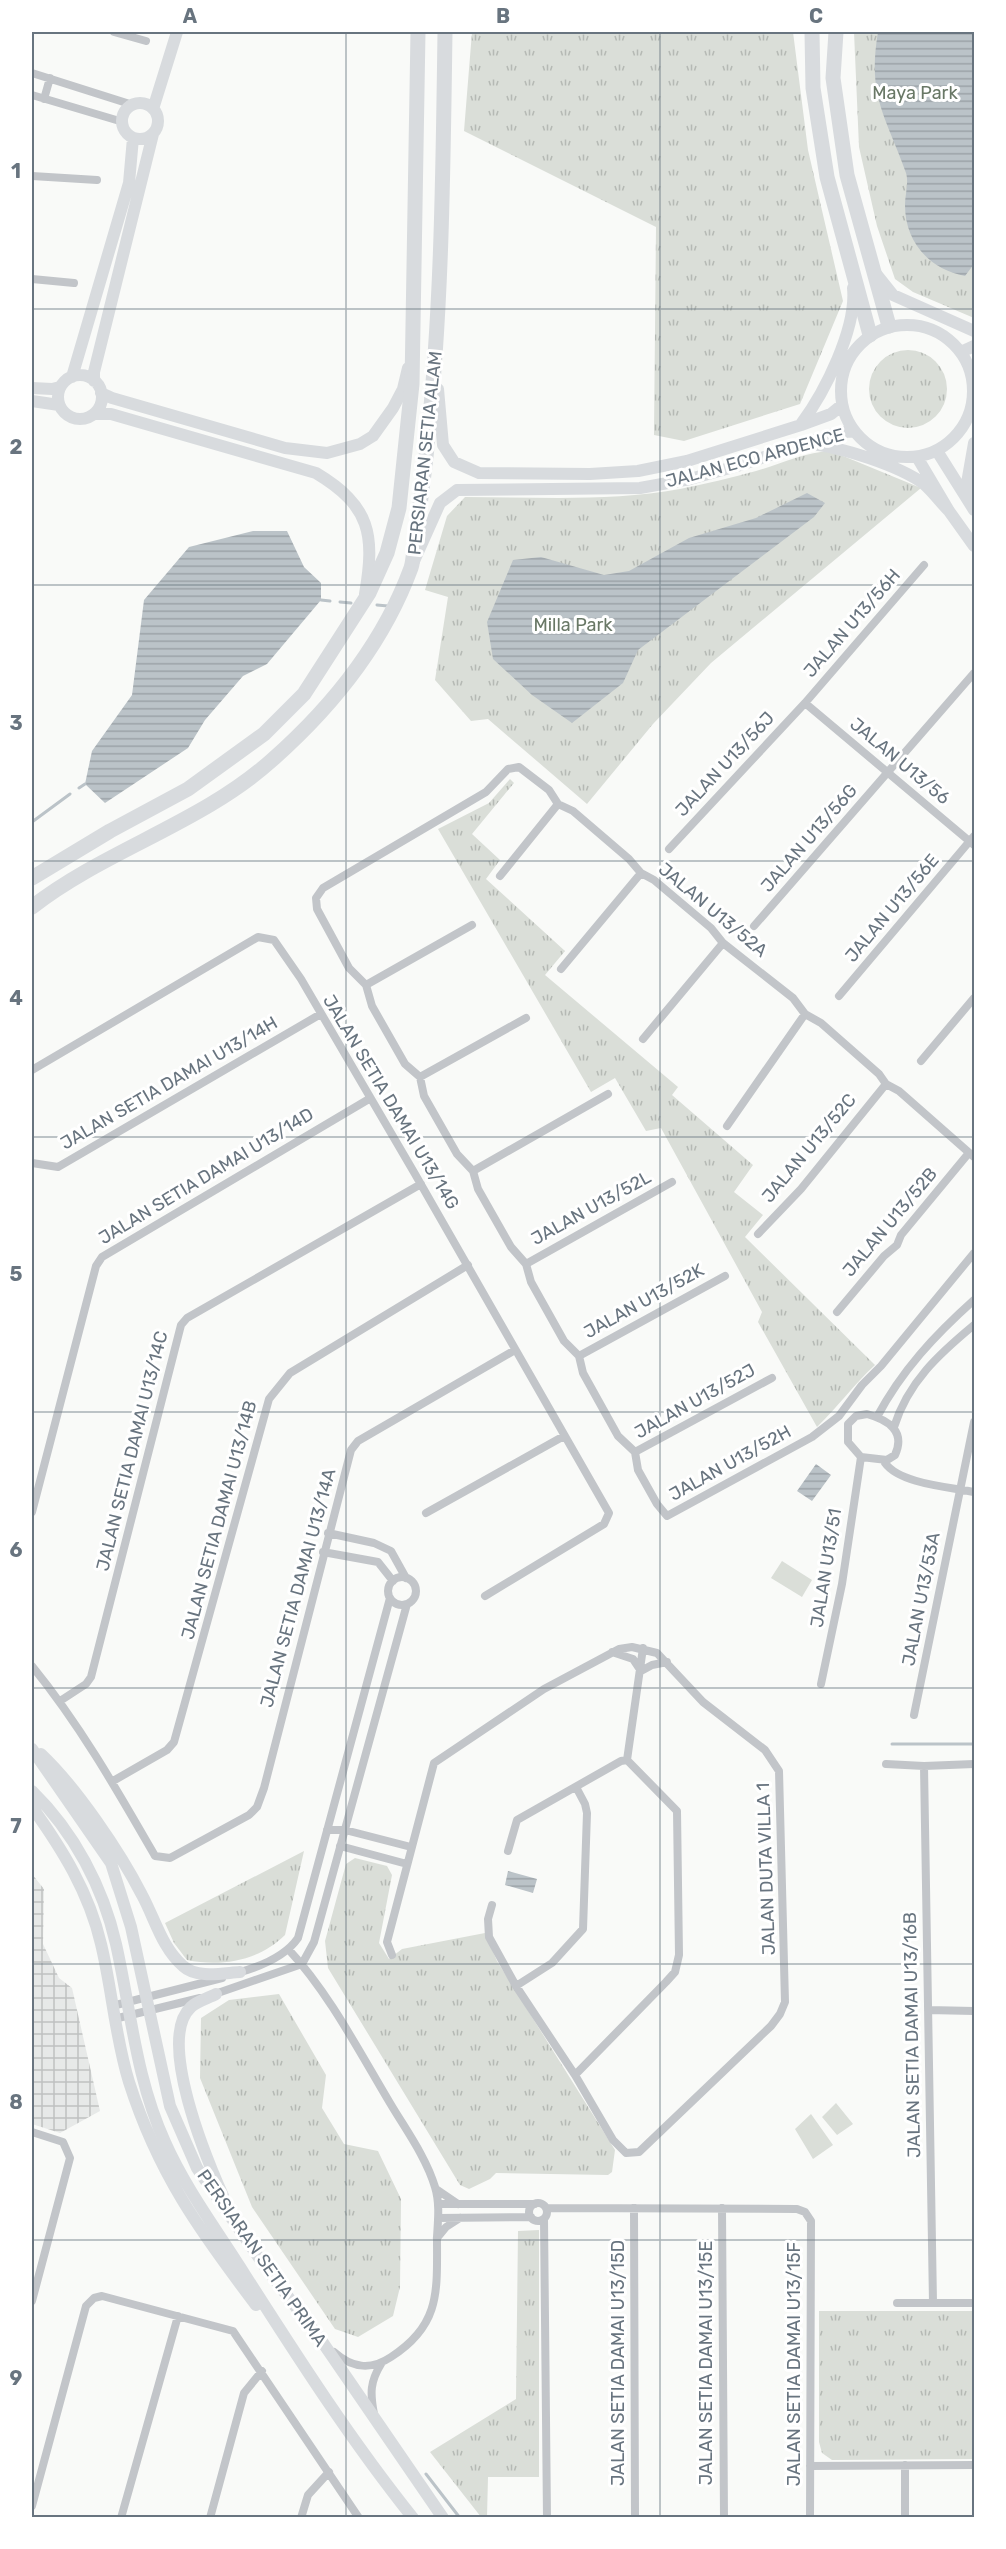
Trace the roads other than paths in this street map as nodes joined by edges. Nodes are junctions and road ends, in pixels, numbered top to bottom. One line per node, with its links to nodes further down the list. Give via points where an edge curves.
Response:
1 (114, 32): 7 (street)
2 (177, 32): 13 (street)
3 (418, 32): 27 (highway, PERSIARAN SETIA ALAM)
4 (445, 32): 28 (highway, PERSIARAN SETIA ALAM)
5 (811, 32): 20 (highway, via 827,177)
6 (834, 32): 19 (highway, via 833,78 847,176)
7 (146, 41)
8 (32, 73): 9 (street)
9 (50, 78): 11 (street); 12 (street)
10 (32, 95): 11 (street)
11 (44, 99): 14 (street)
12 (133, 105): 13 (street, via 144,104); 14 (street, via 125,112)
13 (153, 109): 15 (street, via 158,118)
14 (123, 122): 16 (street, via 126,132)
15 (153, 134): 16 (street, via 144,139); 32 (street)
16 (134, 138): 31 (street, via 129,183)
17 (32, 176): 18 (street)
18 (97, 180)
19 (871, 263): 23 (highway); 24 (street, via 893,295)
20 (851, 270): 25 (highway); 40 (street, via 854,303 848,327 815,406)
21 (32, 279): 22 (street)
22 (74, 283)
23 (889, 326): 25 (street); 29 (street, via 929,327 947,337)
24 (975, 331)
25 (870, 335): 38 (street, via 844,369)
26 (975, 346): 29 (street)
27 (413, 349): 35 (street, via 403,389 378,429 360,444 327,453 285,448); 52 (highway, PERSIARAN SETIA ALAM, via 399,508 387,553)
28 (437, 351): 40 (street, JALAN ECO ARDENCE, via 443,445 454,462 479,473 638,471 687,461); 50 (highway, PERSIARAN SETIA ALAM)
29 (961, 352): 30 (street)
30 (973, 374): 44 (street, via 968,419 955,438)
31 (72, 377): 32 (street, via 84,376); 33 (street)
32 (94, 381): 35 (street)
33 (60, 387): 34 (street); 37 (street)
34 (32, 388)
35 (101, 393): 39 (street)
36 (32, 401): 37 (street)
37 (59, 405): 39 (street, via 74,418)
38 (842, 405): 40 (street, JALAN ECO ARDENCE, via 831,414); 41 (street)
39 (94, 414): 52 (street, via 111,414 329,481 349,498 367,524 370,543)
40 (801, 424)
41 (854, 431): 43 (street, JALAN ECO ARDENCE); 45 (street, via 871,447 893,456)
42 (975, 443): 46 (street, via 967,483)
43 (806, 444): 48 (street, via 847,451 908,475 924,484); 50 (street, JALAN ECO ARDENCE, via 690,479 640,488 457,490 440,502)
44 (937, 451): 45 (street); 47 (street)
45 (917, 457): 48 (street)
46 (975, 503)
47 (975, 510)
48 (949, 511): 49 (street)
49 (975, 546)
50 (412, 564): 63 (highway, PERSIARAN SETIA ALAM, via 385,624 355,674 271,762 216,802)
51 (924, 565): 54 (street, JALAN U13/56H)
52 (362, 608): 61 (highway, PERSIARAN SETIA ALAM, via 304,694 264,734 188,789)
53 (975, 674): 55 (street, JALAN U13/56G)
54 (805, 702): 55 (street, JALAN U13/56); 58 (street, JALAN U13/56J)
55 (888, 772): 57 (street, JALAN U13/56); 65 (street, JALAN U13/56G)
56 (558, 804): 59 (street, JALAN U13/52A, via 573,811); 60 (street); 62 (street, JALAN U13/52A, via 549,790 525,770 513,767 486,792 323,888)
57 (973, 840): 69 (street, JALAN U13/56E)
58 (669, 849)
59 (641, 873): 66 (street, JALAN U13/52A, via 679,901); 67 (street)
60 (500, 876)
61 (32, 878)
62 (316, 898): 68 (street, JALAN U13/52H, via 316,909 349,968)
63 (32, 907)
64 (472, 925): 68 (street)
65 (754, 926)
66 (723, 942): 71 (street, JALAN U13/52A, via 793,998); 74 (street)
67 (561, 969)
68 (366, 985): 77 (street, JALAN U13/52H, via 372,1006 405,1064)
69 (839, 996)
70 (975, 998): 75 (street)
71 (805, 1014): 78 (street, JALAN U13/52A); 81 (street)
72 (319, 1015): 76 (street, JALAN SETIA DAMAI U13/14G, via 274,940 258,937); 80 (street, JALAN SETIA DAMAI U13/14G); 83 (street, JALAN SETIA DAMAI U13/14H, via 58,1167)
73 (526, 1018): 77 (street)
74 (643, 1039)
75 (921, 1061)
76 (32, 1070)
77 (420, 1077): 84 (street, JALAN U13/52H, via 424,1096 451,1144)
78 (886, 1084): 82 (street, JALAN U13/52A); 87 (street, JALAN U13/52C, via 807,1182)
79 (608, 1094): 84 (street)
80 (369, 1099): 86 (street, JALAN SETIA DAMAI U13/14G); 109 (street, JALAN SETIA DAMAI U13/14D, via 102,1257 93,1277)
81 (728, 1126)
82 (971, 1155): 93 (street, JALAN U13/52B)
83 (32, 1163)
84 (473, 1171): 90 (street, JALAN U13/52H, via 494,1218)
85 (672, 1182): 90 (street, JALAN U13/52L)
86 (421, 1184): 89 (street, JALAN SETIA DAMAI U13/14G); 126 (street, JALAN SETIA DAMAI U13/14C, via 181,1325 91,1677)
87 (758, 1234)
88 (975, 1253): 98 (street)
89 (468, 1264): 95 (street, JALAN SETIA DAMAI U13/14G); 133 (street, JALAN SETIA DAMAI U13/14B, via 290,1372 277,1386 269,1399 174,1742)
90 (526, 1264): 96 (street, JALAN U13/52H, via 531,1282 558,1331)
91 (725, 1276): 96 (street, JALAN U13/52K)
92 (975, 1300): 99 (street, via 918,1354)
93 (837, 1312)
94 (975, 1325): 102 (street, via 928,1366 898,1413)
95 (515, 1350): 103 (street, JALAN SETIA DAMAI U13/14G); 111 (street, JALAN SETIA DAMAI U13/14A, via 358,1441 351,1450)
96 (579, 1356): 104 (street, JALAN U13/52H, via 583,1373 618,1436)
97 (772, 1378): 104 (street, JALAN U13/52J)
98 (839, 1416): 101 (street); 104 (street, JALAN U13/52H, via 812,1437 667,1516 638,1470)
99 (877, 1417): 101 (street, via 856,1416); 102 (street)
100 (975, 1422): 107 (street, JALAN U13/53A)
101 (848, 1424): 105 (street, via 848,1442)
102 (894, 1427): 106 (street, via 899,1436 898,1448)
103 (564, 1436): 110 (street); 115 (street, JALAN SETIA DAMAI U13/14G, via 608,1509 609,1518)
104 (635, 1452)
105 (861, 1457): 106 (street); 125 (street, JALAN U13/51, via 842,1584)
106 (886, 1460): 107 (street, via 891,1471 904,1477)
107 (960, 1489): 108 (street); 127 (street, JALAN U13/53A)
108 (975, 1492)
109 (32, 1512)
110 (426, 1513)
111 (328, 1533): 112 (street, JALAN SETIA DAMAI U13/14A); 113 (street, via 374,1543 391,1551)
112 (323, 1552): 114 (street, via 378,1562); 133 (street, JALAN SETIA DAMAI U13/14A, via 257,1807 170,1858 155,1856)
113 (406, 1578): 114 (street); 117 (street, via 416,1591)
114 (393, 1581): 116 (street, via 388,1589)
115 (485, 1596)
116 (390, 1598): 117 (street, via 395,1604); 118 (street)
117 (407, 1604): 119 (street)
118 (378, 1642): 119 (street, via 391,1641); 137 (street)
119 (395, 1648): 138 (street)
120 (643, 1648): 121 (street, via 625,1647); 122 (street, JALAN DUTA VILLA 1); 124 (street)
121 (612, 1652): 124 (street, via 633,1659); 140 (street, via 544,1689 434,1763)
122 (667, 1662): 124 (street); 154 (street, JALAN DUTA VILLA 1, via 703,1702 765,1750 779,1771 785,2002 771,2026 646,2148 632,2154 620,2150)
123 (32, 1666): 126 (street)
124 (641, 1671): 129 (street)
125 (821, 1684)
126 (60, 1701): 133 (street)
127 (914, 1714)
128 (32, 1747): 147 (street, via 61,1773 95,1821 142,1894 164,1943 183,1967 198,1974); 167 (street, PERSIARAN SETIA PRIMA, via 111,1863 131,1927 170,2106 197,2168)
129 (627, 1760): 134 (street); 154 (street, via 677,1811 678,1966)
130 (886, 1764): 132 (street)
131 (975, 1764): 132 (street)
132 (924, 1766): 151 (street, JALAN SETIA DAMAI U13/16B)
133 (113, 1781)
134 (576, 1787): 141 (street, via 518,1820); 148 (street, via 587,1813 583,1929 552,1963)
135 (32, 1791): 175 (street, PERSIARAN SETIA PRIMA, via 72,1839 108,1917 138,2062 165,2142 185,2182)
136 (32, 1807): 150 (street, via 70,1863 87,1899 101,1943)
137 (327, 1830): 138 (street); 144 (street, via 298,1938)
138 (345, 1830): 139 (street); 140 (street)
139 (340, 1846): 142 (street); 146 (street, via 314,1942)
140 (411, 1847): 142 (street)
141 (508, 1851)
142 (407, 1864): 145 (street, via 387,1942)
143 (492, 1905): 148 (street, via 489,1937)
144 (289, 1950): 146 (street); 147 (street)
145 (392, 1955)
146 (302, 1964): 149 (street); 156 (street, via 402,2123)
147 (240, 1972): 150 (street)
148 (516, 1986): 154 (street)
149 (216, 1994): 153 (street); 167 (street, via 191,2007 183,2020 179,2041 181,2070 205,2156)
150 (112, 2006): 153 (street)
151 (928, 2010): 152 (street); 171 (street, JALAN SETIA DAMAI U13/16B)
152 (975, 2011)
153 (114, 2019): 175 (street, via 128,2079 166,2175 210,2247)
154 (575, 2075)
155 (32, 2132): 169 (street, via 63,2142 70,2163)
156 (436, 2189): 157 (street); 158 (street)
157 (438, 2204): 158 (street); 164 (street)
158 (458, 2204): 159 (street)
159 (535, 2204): 160 (street); 163 (street, via 530,2210)
160 (546, 2208): 161 (street); 166 (street)
161 (634, 2208): 162 (street); 191 (street, JALAN SETIA DAMAI U13/15D)
162 (722, 2208): 181 (street, JALAN SETIA DAMAI U13/15F, via 797,2208 811,2221); 192 (street, JALAN SETIA DAMAI U13/15E)
163 (531, 2217): 165 (street); 166 (street, via 536,2221)
164 (438, 2218): 165 (street); 168 (street)
165 (460, 2218): 168 (street)
166 (544, 2219): 190 (street)
167 (236, 2225): 174 (street, PERSIARAN SETIA PRIMA)
168 (437, 2238): 176 (street, via 437,2287 430,2316 420,2334)
169 (32, 2301)
170 (897, 2303): 171 (street)
171 (933, 2303): 172 (street)
172 (975, 2303)
173 (178, 2316): 177 (street, via 233,2331); 183 (street, via 102,2296 86,2307); 184 (street)
174 (321, 2340): 176 (street, via 355,2366); 178 (street, PERSIARAN SETIA PRIMA)
175 (301, 2363): 188 (street, PERSIARAN SETIA PRIMA)
176 (381, 2364): 178 (street, via 370,2392)
177 (262, 2372): 182 (street); 185 (street, via 244,2392)
178 (375, 2418): 189 (street, PERSIARAN SETIA PRIMA)
179 (905, 2465): 180 (street); 181 (street); 194 (street)
180 (975, 2465)
181 (810, 2466): 193 (street, JALAN SETIA DAMAI U13/15F)
182 (329, 2472): 186 (street, via 308,2495); 187 (street)
183 (32, 2506)
184 (121, 2517)
185 (210, 2517)
186 (301, 2517)
187 (359, 2517)
188 (413, 2517)
189 (443, 2517)
190 (547, 2517)
191 (634, 2517)
192 (724, 2517)
193 (810, 2517)
194 (905, 2517)

